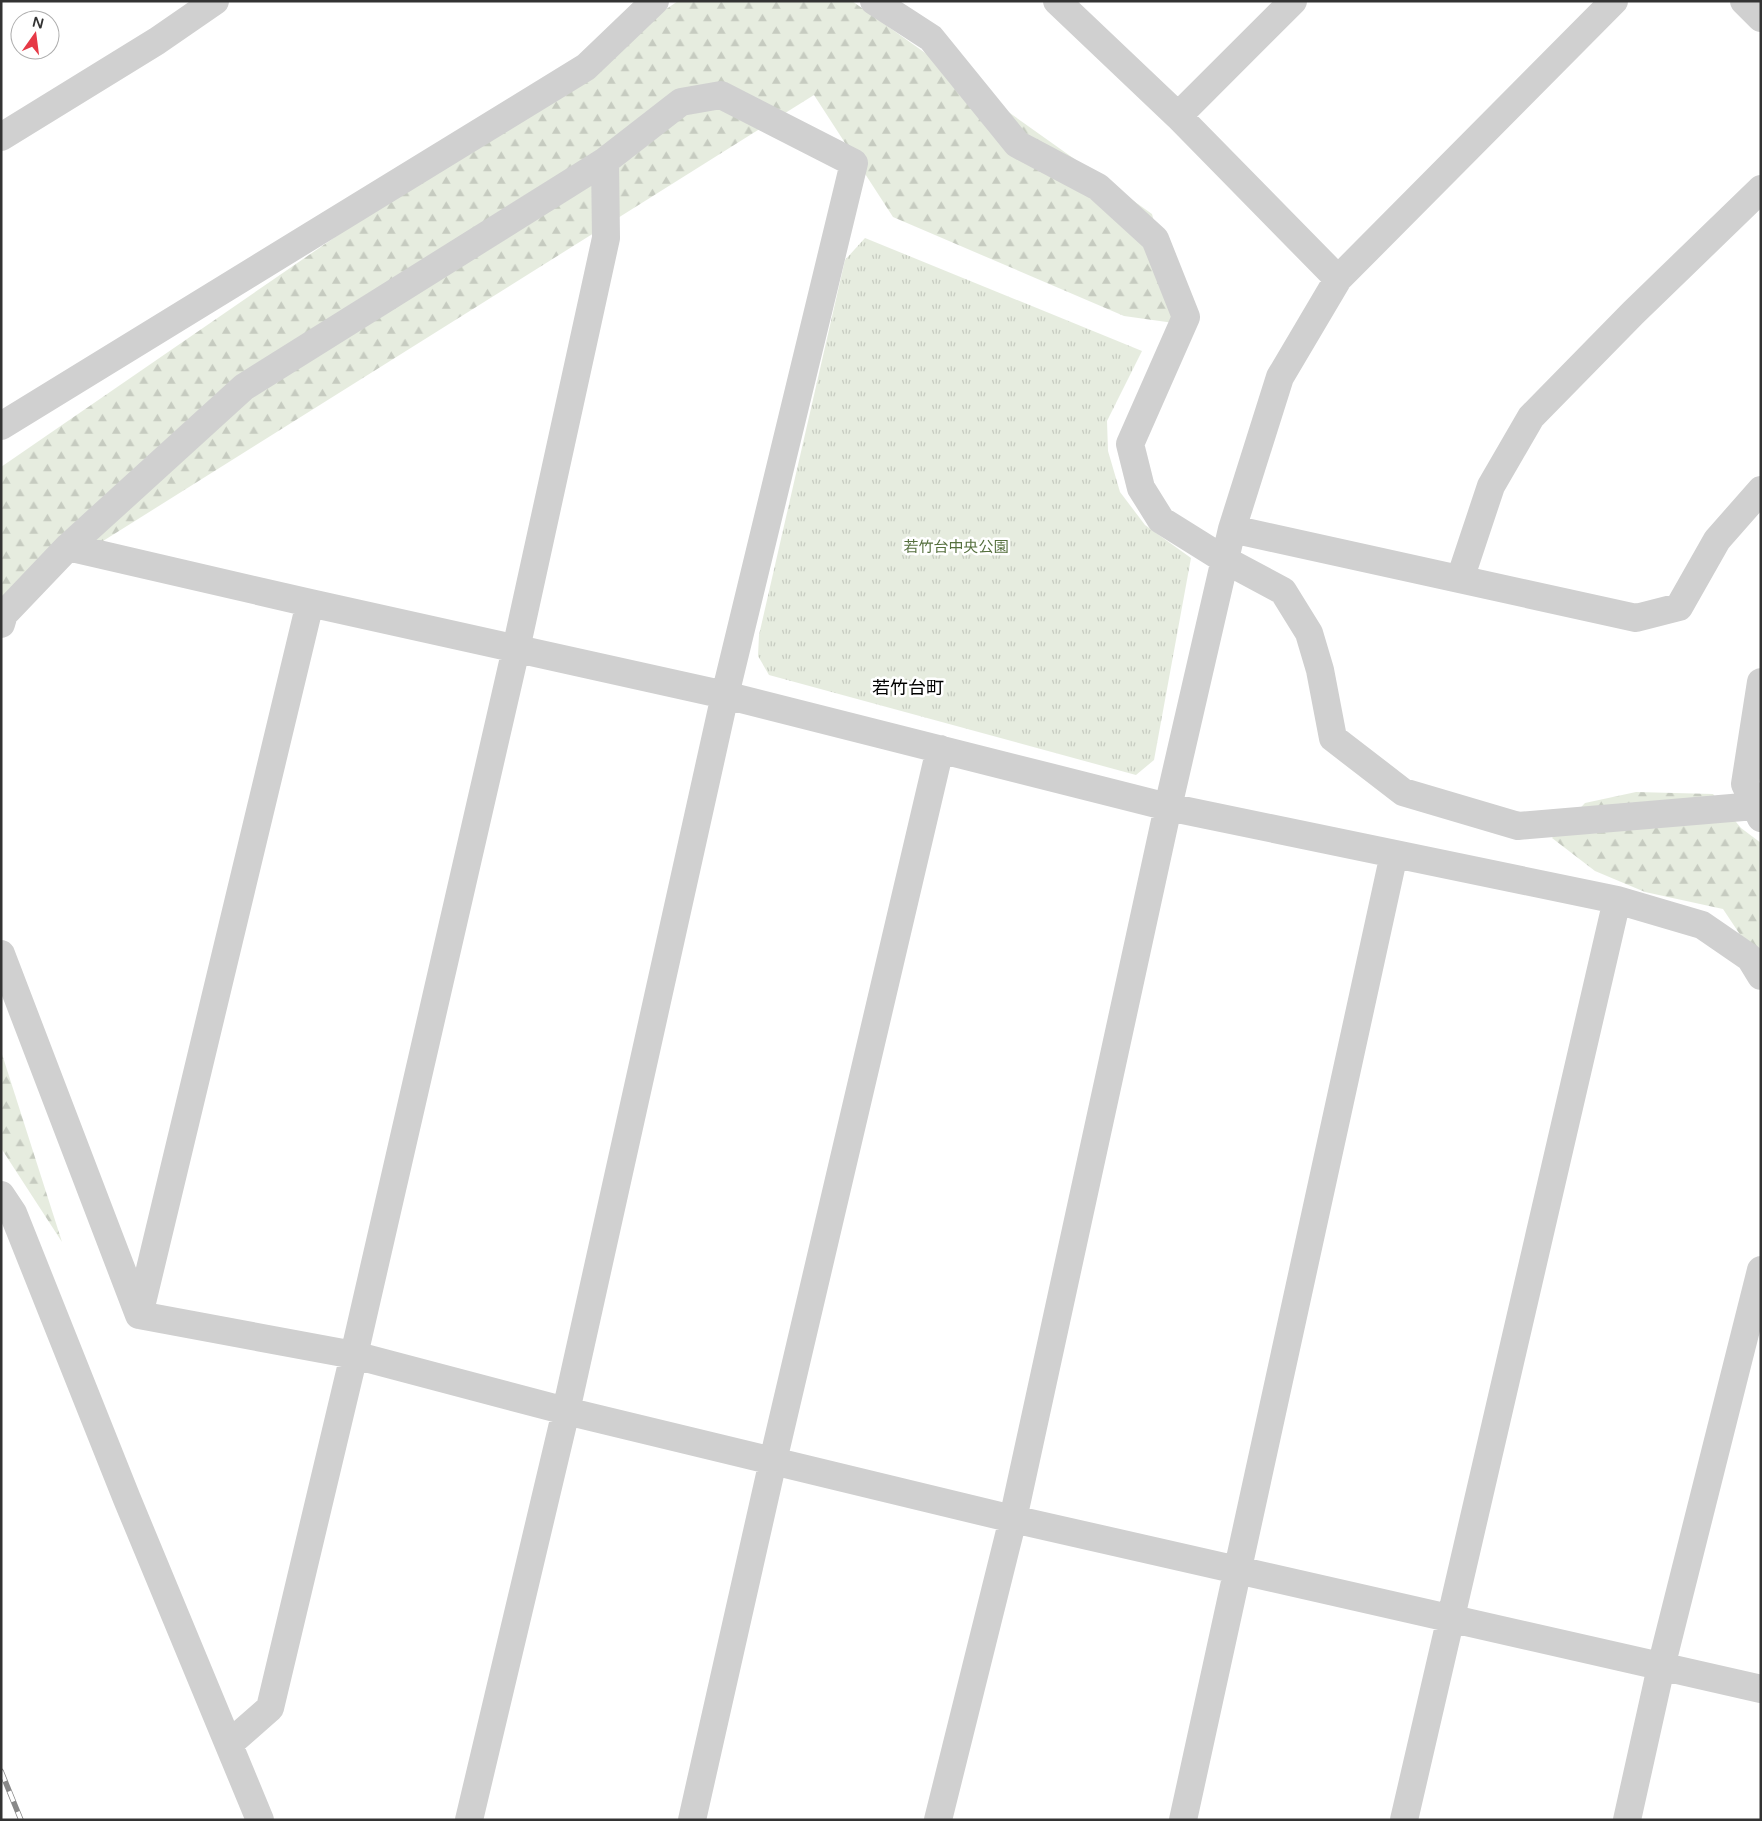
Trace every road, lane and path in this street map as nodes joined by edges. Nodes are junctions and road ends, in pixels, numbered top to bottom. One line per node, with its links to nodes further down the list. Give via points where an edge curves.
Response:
1 (216, 1): 10 (street, via 157,42)
2 (655, 1): 14 (street, via 586,67)
3 (874, 1): 18 (street, via 931,38 1017,144 1098,188 1155,239 1186,317 1130,444 1141,488 1161,520)
4 (1057, 1): 9 (street)
5 (1293, 1): 9 (street)
6 (1614, 1): 13 (street)
7 (1744, 1): 8 (street)
8 (1761, 18)
9 (1178, 116): 13 (street)
10 (1, 137)
11 (605, 161): 17 (street, via 244,386); 22 (street, via 606,238); 24 (street, via 681,102 721,95 854,163)
12 (1761, 189): 19 (street, via 1531,417 1491,486)
13 (1338, 279): 16 (street, via 1280,377)
14 (1, 426)
15 (1761, 490): 19 (street, via 1717,540 1678,607 1636,618)
16 (1232, 528): 18 (street); 19 (street)
17 (68, 547): 20 (street); 21 (street, via 4,614)
18 (1225, 560): 26 (street); 27 (street, via 1283,591 1309,633 1333,738 1404,792 1518,826)
19 (1460, 578)
20 (310, 603): 22 (street); 34 (street)
21 (1, 624)
22 (516, 649): 24 (street); 35 (street)
23 (1761, 682): 27 (street, via 1744,784)
24 (724, 695): 25 (street); 36 (street)
25 (940, 749): 26 (street); 37 (street)
26 (1168, 807): 28 (street); 38 (street)
27 (1758, 812)
28 (1394, 854): 29 (street); 39 (street)
29 (1617, 900): 31 (street, via 1702,925 1750,958); 40 (street)
30 (1, 954): 34 (street)
31 (1761, 976)
32 (1, 1196): 43 (street, via 13,1213)
33 (1761, 1270): 41 (street)
34 (139, 1315): 35 (street)
35 (354, 1356): 36 (street); 43 (street, via 270,1708)
36 (566, 1411): 37 (street); 45 (street)
37 (773, 1460): 38 (street); 46 (street)
38 (1013, 1519): 39 (street); 47 (street)
39 (1238, 1570): 40 (street); 48 (street)
40 (1449, 1618): 41 (street); 49 (street)
41 (1662, 1667): 42 (street); 50 (street)
42 (1761, 1690)
43 (229, 1744): 44 (street)
44 (260, 1820)
45 (469, 1820)
46 (692, 1820)
47 (938, 1820)
48 (1183, 1820)
49 (1404, 1820)
50 (1627, 1820)

